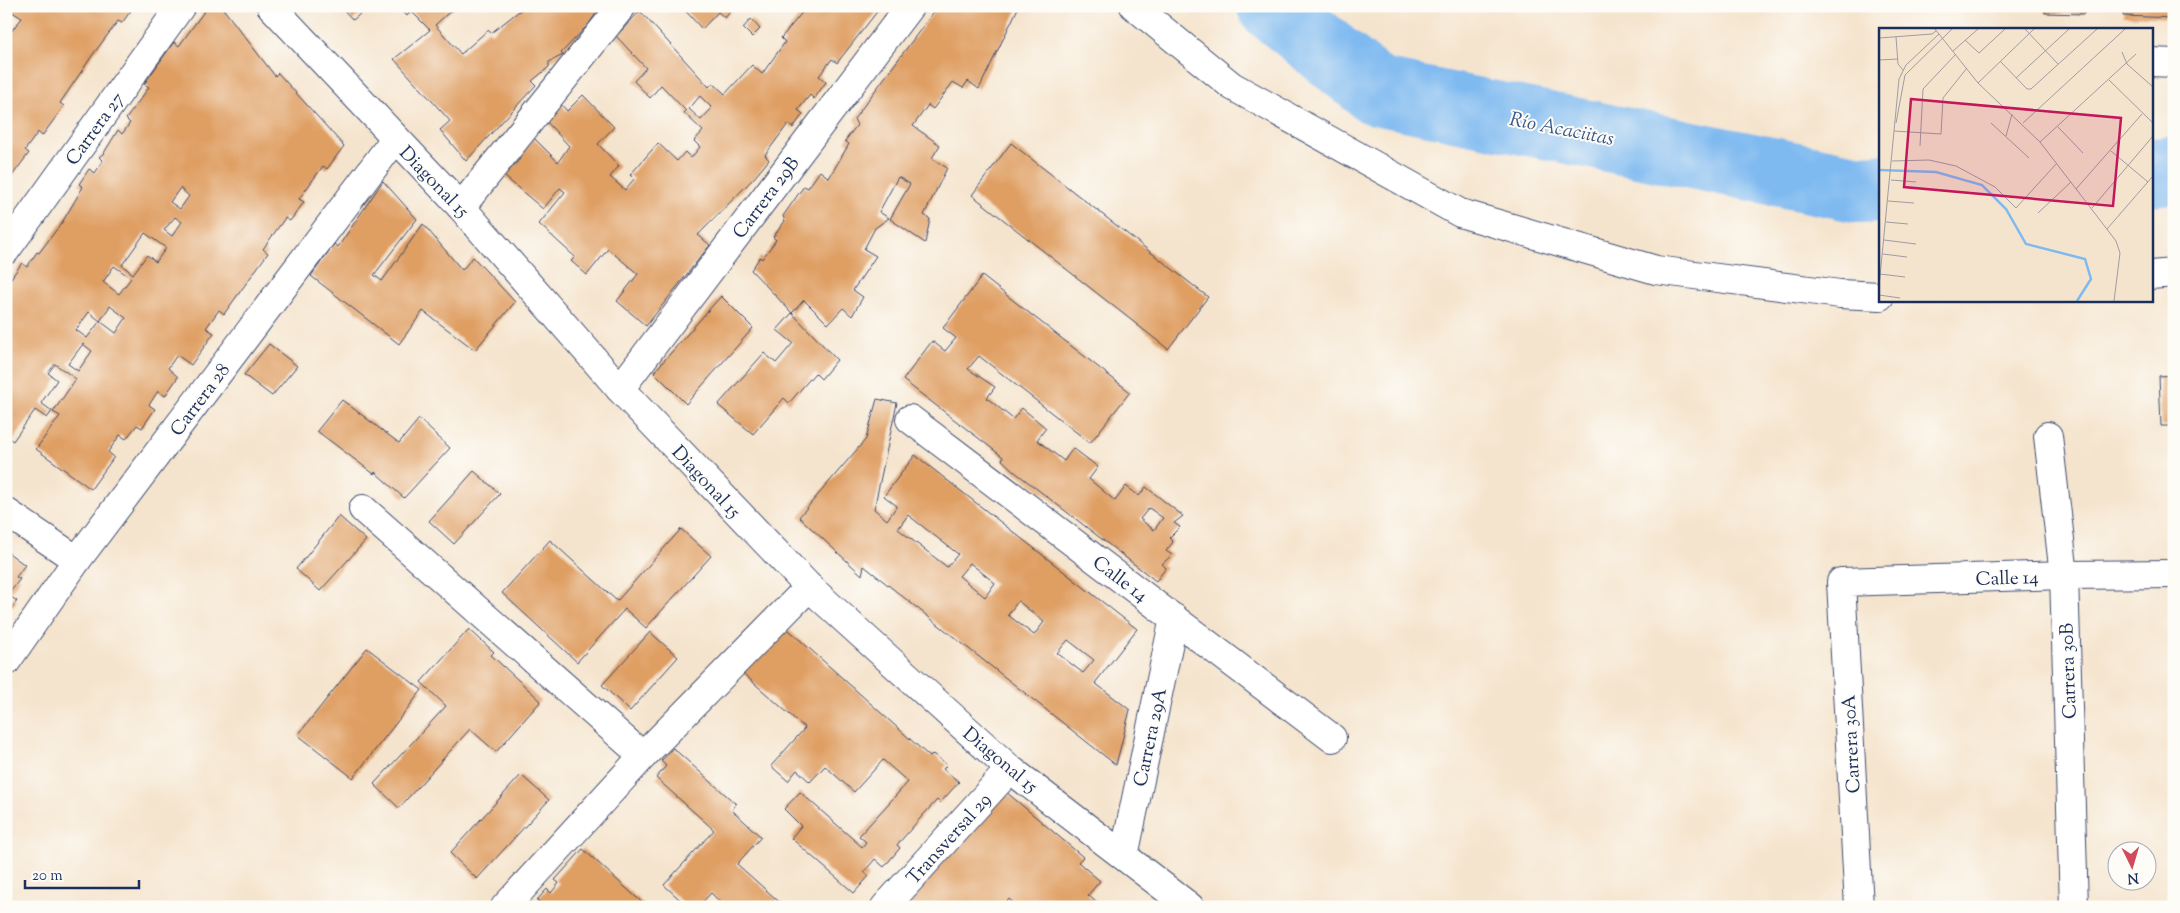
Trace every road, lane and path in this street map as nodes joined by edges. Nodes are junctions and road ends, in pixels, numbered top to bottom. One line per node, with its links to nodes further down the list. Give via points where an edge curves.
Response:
1 (181, 6): 10 (street, Carrera 27)
2 (272, 6): 8 (street, Diagonal 15)
3 (622, 6): 9 (street)
4 (910, 6): 14 (street, Carrera 29B)
5 (1134, 6): 13 (street, via 1232,86 1460,213 1656,270 1840,294)
6 (2152, 62): 7 (street)
7 (2174, 62)
8 (395, 139): 9 (street, Diagonal 15); 19 (street, Carrera 28)
9 (461, 207): 14 (street, Diagonal 15)
10 (6, 250)
11 (2174, 273): 12 (street)
12 (2152, 275)
13 (1879, 296)
14 (620, 388): 23 (street, Diagonal 15)
15 (910, 419): 24 (street, Calle 14)
16 (2048, 436): 21 (street, Carrera 30B)
17 (363, 509): 27 (street)
18 (6, 512): 19 (street)
19 (77, 560): 25 (street, Carrera 28)
20 (2174, 574): 21 (street, Calle 14)
21 (2064, 575): 22 (street, Calle 14); 34 (street, Carrera 30B)
22 (1841, 582): 33 (street, Carrera 30A)
23 (809, 587): 27 (street); 28 (street, Diagonal 15)
24 (1174, 618): 26 (street, Calle 14); 29 (street, Carrera 29A)
25 (6, 662)
26 (1332, 738)
27 (643, 756): 30 (street)
28 (1010, 770): 29 (street, Diagonal 15); 31 (street, Transversal 29)
29 (1124, 856): 32 (street, Diagonal 15)
30 (505, 907)
31 (885, 907)
32 (1190, 907)
33 (1859, 907)
34 (2074, 907)

